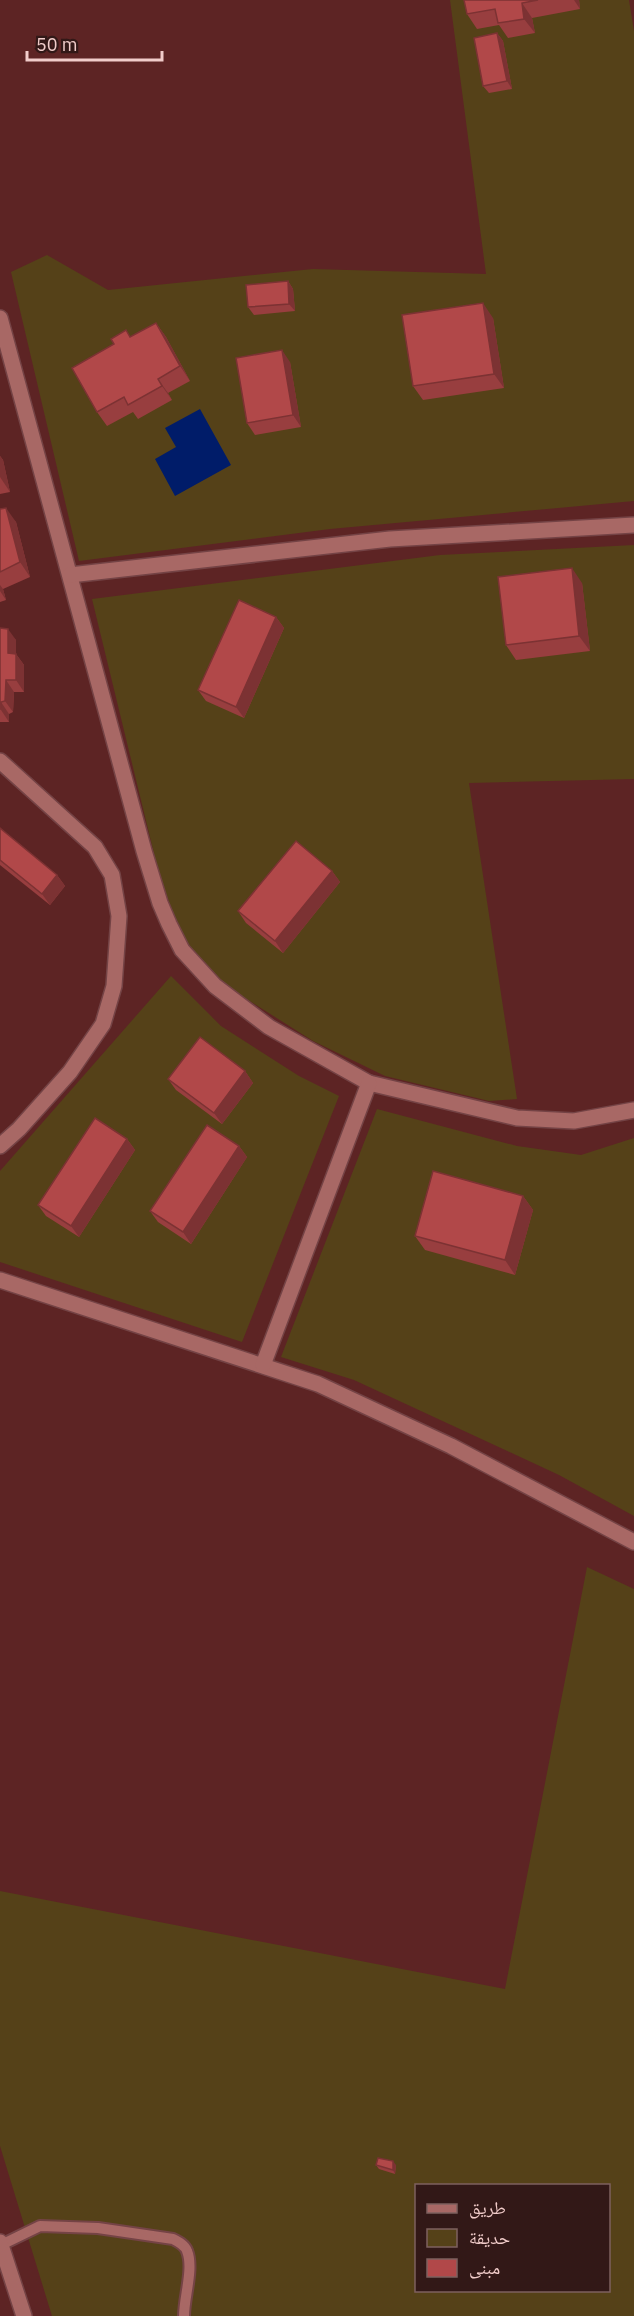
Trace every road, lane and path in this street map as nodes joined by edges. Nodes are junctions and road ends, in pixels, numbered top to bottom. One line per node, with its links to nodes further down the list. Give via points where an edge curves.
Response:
1 (0, 318): 3 (street)
2 (634, 525): 3 (street, via 390,539)
3 (70, 575): 5 (street, via 156,893 182,950 215,986 269,1027)
4 (0, 760): 7 (street, via 95,846 112,875 119,916 114,986 103,1024 70,1072)
5 (369, 1083): 6 (street, via 517,1118 574,1121); 9 (street)
6 (634, 1110)
7 (0, 1146)
8 (0, 1280): 9 (street)
9 (263, 1365): 10 (street, via 318,1384 440,1441)
10 (634, 1542)
11 (1, 2243): 12 (street); 13 (lane, via 40,2226 99,2228 172,2239 187,2250)
12 (24, 2316)
13 (184, 2316)

